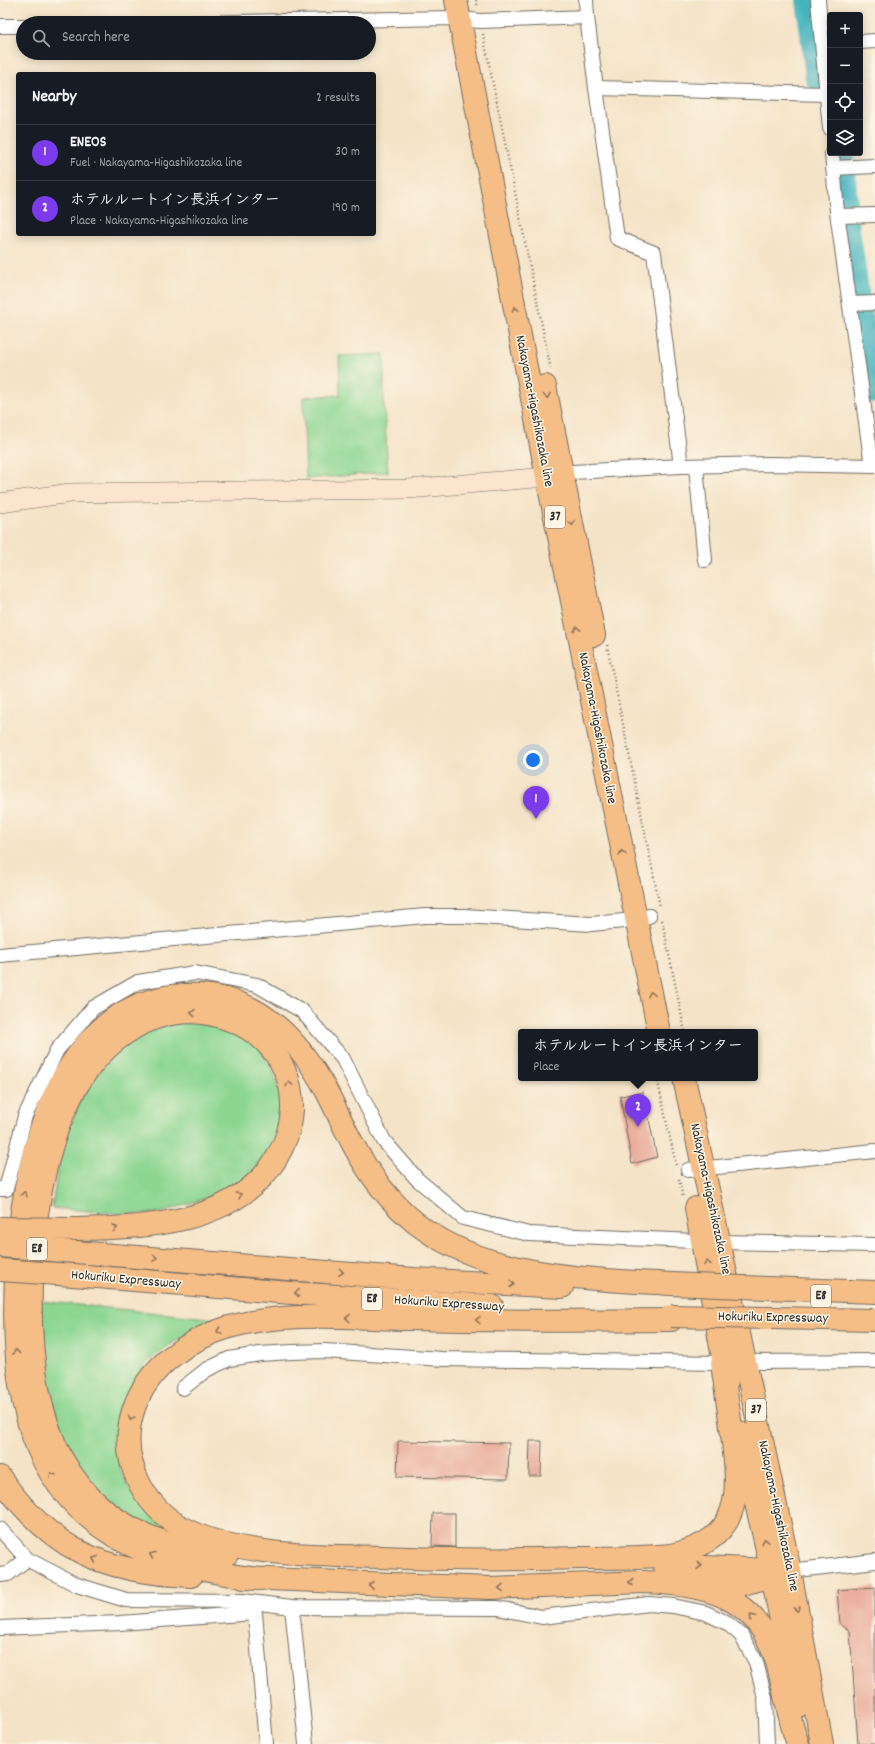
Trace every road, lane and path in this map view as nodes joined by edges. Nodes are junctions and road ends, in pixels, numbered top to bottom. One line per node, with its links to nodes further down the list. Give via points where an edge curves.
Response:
1 (471, 0): 4 (main road, Nakayama-Higashikozaka line / 37)
2 (586, 0): 6 (street)
3 (818, 0): 11 (street)
4 (464, 13): 5 (street); 6 (street); 25 (main road, Nakayama-Higashikozaka line / 37)
5 (376, 16)
6 (587, 17): 12 (street)
7 (0, 26): 8 (street)
8 (16, 26)
9 (875, 41): 10 (street)
10 (863, 42)
11 (826, 43): 13 (street)
12 (596, 88): 13 (street); 22 (street, via 617,238 654,253)
13 (827, 94)
14 (832, 156): 16 (street)
15 (875, 166): 16 (street)
16 (833, 168): 18 (street)
17 (875, 215): 18 (street)
18 (838, 216): 20 (street)
19 (875, 303): 20 (street)
20 (850, 304): 21 (street)
21 (871, 418): 23 (street)
22 (681, 466): 24 (street); 25 (street)
23 (874, 466): 24 (street, via 769,464)
24 (696, 467): 27 (street)
25 (555, 475): 26 (street, via 408,489 70,493); 28 (main road, Nakayama-Higashikozaka line / 37)
26 (0, 503)
27 (705, 560)
28 (642, 917): 29 (street, via 591,924 425,916); 30 (main road, Nakayama-Higashikozaka line / 37, one-way to 28); 31 (main road, Nakayama-Higashikozaka line / 37)
29 (0, 955)
30 (659, 1029)
31 (673, 1029)
32 (670, 1081): 35 (main road, Nakayama-Higashikozaka line / 37)
33 (684, 1081): 35 (main road, Nakayama-Higashikozaka line / 37)
34 (875, 1151): 35 (street)
35 (695, 1170): 38 (main road, Nakayama-Higashikozaka line / 37)
36 (0, 1189): 38 (street, via 6,1190 25,1116 56,1050 93,1008 138,982 195,973 256,985 302,1011 343,1059 384,1140 417,1179 463,1218 529,1234)
37 (0, 1228): 54 (main road, one-way to 54, bridge, via 76,1229 136,1227 184,1218 227,1202 257,1182 270,1168 280,1151 292,1116 290,1083 278,1056 268,1045 256,1034 230,1019 207,1014 179,1013 162,1016 128,1031 96,1059 72,1094 55,1137 42,1185 33,1250 30,1306 32,1343 40,1402 52,1442 71,1474 85,1491 113,1516 168,1543 205,1552 248,1555)
38 (711, 1241): 39 (street); 49 (main road, Nakayama-Higashikozaka line / 37, one-way to 38); 50 (main road, Nakayama-Higashikozaka line / 37)
39 (875, 1245)
40 (0, 1246): 42 (main road, Hokuriku Expressway / E8, one-way to 42, bridge, via 414,1278)
41 (0, 1270): 46 (main road, Hokuriku Expressway / E8, one-way to 41, bridge)
42 (671, 1288): 43 (main road, bridge); 60 (main road, one-way to 42, via 208,1571 159,1558 101,1528 67,1496 54,1479 42,1458 26,1413 17,1363 15,1305 18,1242 26,1184 39,1134 56,1091 78,1054 117,1016 149,1001 184,995 204,995 244,1005 280,1027 296,1044 326,1090 358,1153 374,1178 390,1199 424,1230 463,1251 511,1266)
43 (767, 1291): 44 (main road); 45 (main road, Hokuriku Expressway / E8)
44 (875, 1292)
45 (875, 1296)
46 (671, 1318): 47 (main road, Hokuriku Expressway / E8, bridge); 54 (main road, one-way to 54, via 538,1321 323,1318 275,1320 229,1328 193,1342 178,1351 153,1374 136,1402 131,1416 128,1446 130,1461 143,1491 165,1516 195,1534 237,1546)
47 (875, 1320)
48 (875, 1361): 50 (street)
49 (722, 1362): 51 (street, via 442,1358 325,1351 292,1352 229,1359 206,1370); 56 (main road, via 736,1486 732,1509 717,1535 698,1548 671,1556); 58 (main road, Nakayama-Higashikozaka line / 37, one-way to 49)
50 (745, 1362): 58 (main road, Nakayama-Higashikozaka line / 37)
51 (183, 1388)
52 (0, 1477): 60 (main road, one-way to 52, via 161,1574 118,1568 97,1560 40,1526)
53 (0, 1529): 55 (street)
54 (303, 1554): 56 (main road)
55 (27, 1559): 59 (street, via 8,1574); 62 (street, via 77,1585 126,1600)
56 (492, 1560): 58 (main road, one-way to 58)
57 (875, 1561): 58 (street)
58 (778, 1572): 61 (main road, via 742,1584); 69 (main road, Nakayama-Higashikozaka line / 37); 70 (main road, Nakayama-Higashikozaka line / 37, one-way to 70)
59 (0, 1575)
60 (258, 1578): 61 (main road, one-way to 60, via 618,1582 535,1588 491,1588)
61 (668, 1583): 68 (main road, one-way to 61, via 786,1708 780,1673 772,1649 757,1624 741,1606 722,1595)
62 (258, 1607): 63 (street); 64 (street, via 120,1623); 65 (street)
63 (292, 1607): 66 (street); 67 (street, via 498,1608 542,1617 649,1604 706,1613 727,1623 741,1635 756,1662 765,1698)
64 (0, 1628)
65 (266, 1744)
66 (306, 1744)
67 (767, 1744)
68 (798, 1744)
69 (805, 1744)
70 (822, 1744)

